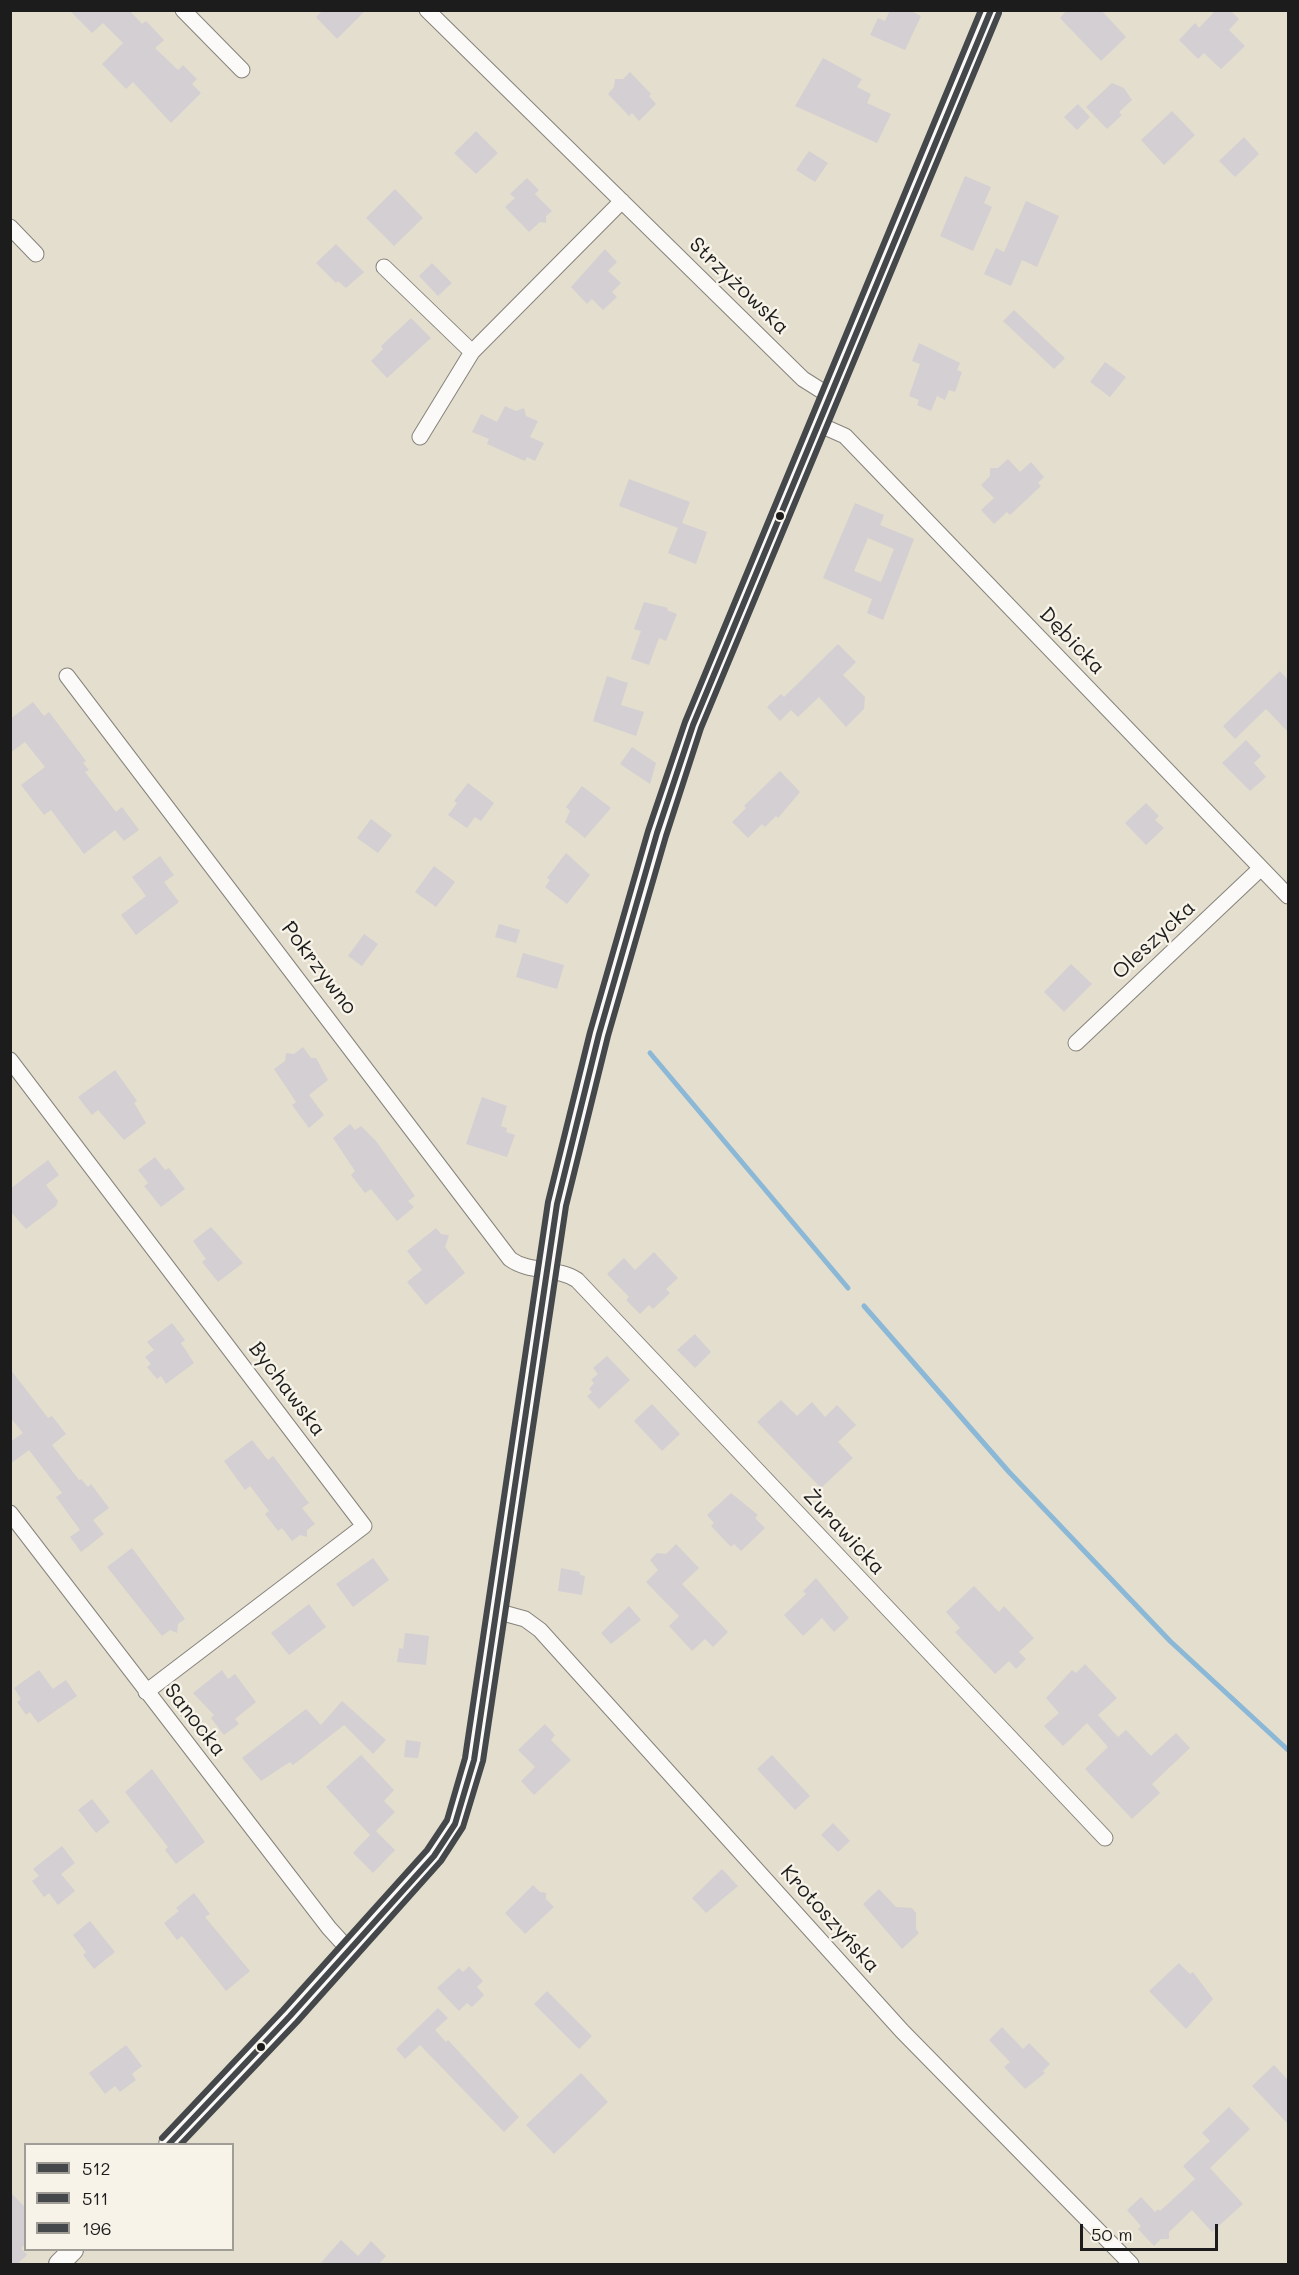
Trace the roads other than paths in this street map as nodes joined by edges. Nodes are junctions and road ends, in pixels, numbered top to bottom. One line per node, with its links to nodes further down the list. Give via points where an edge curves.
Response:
1 (183, 10): 4 (street)
2 (427, 10): 5 (street, Strzyżowska)
3 (991, 10): 10 (street)
4 (242, 70)
5 (622, 201): 9 (street); 10 (street, Strzyżowska, via 803,379)
6 (10, 227): 7 (street)
7 (36, 254)
8 (384, 267): 9 (street)
9 (472, 352): 12 (street)
10 (830, 396): 11 (street)
11 (818, 424): 14 (street, Dębicka, via 845,436); 18 (street, via 680,759 585,1083)
12 (420, 437)
13 (67, 676): 18 (street, Pokrzywno, via 510,1259)
14 (1261, 868): 15 (street, Dębicka); 16 (street, Oleszycka)
15 (1288, 896)
16 (1076, 1043)
17 (10, 1060): 21 (street, Bychawska, via 364,1526)
18 (546, 1269): 20 (street); 22 (street, Żurawicka, via 577,1280)
19 (10, 1513): 21 (street, Sanocka)
20 (496, 1611): 23 (street, via 474,1760 455,1824 434,1856); 27 (street, Krotoszyńska, via 525,1619 540,1630 902,2031)
21 (146, 1692): 23 (street, Sanocka)
22 (1105, 1838)
23 (349, 1950): 24 (street)
24 (171, 2143)
25 (72, 2251): 26 (street)
26 (59, 2265)
27 (1131, 2265)

